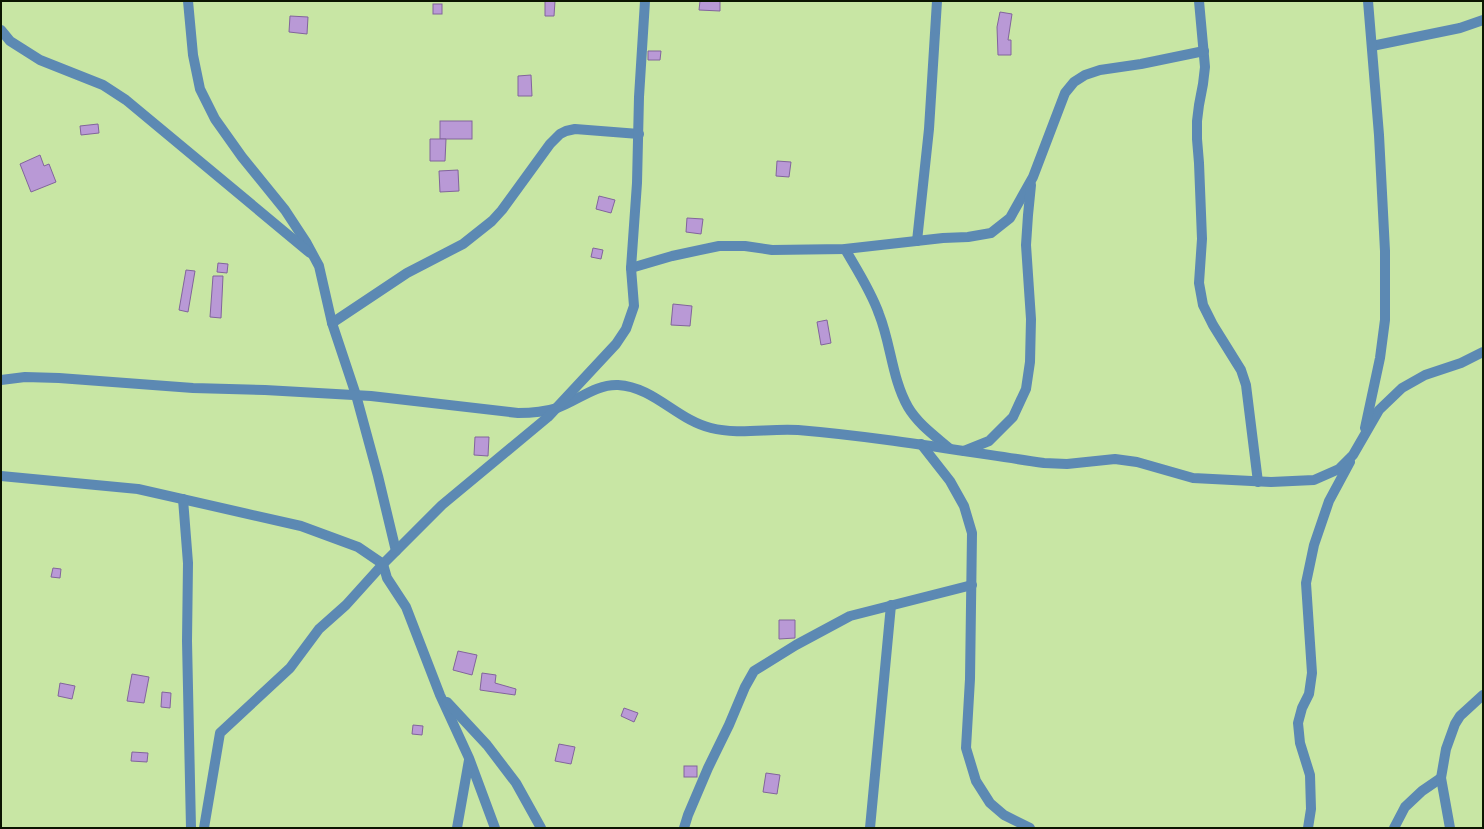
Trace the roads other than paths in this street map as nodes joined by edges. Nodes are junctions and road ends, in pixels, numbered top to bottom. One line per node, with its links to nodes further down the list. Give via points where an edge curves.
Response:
1 (188, 1): 14 (street, via 193,55 200,89 215,119 242,157 286,210)
2 (645, 1): 10 (street)
3 (937, 1): 12 (street, via 929,129)
4 (1199, 1): 9 (street)
5 (1368, 1): 8 (street)
6 (1483, 20): 8 (street, via 1460,28)
7 (1, 30): 14 (street, via 10,41 40,60 103,85 126,100)
8 (1372, 46): 21 (street, via 1385,252 1385,320 1380,358)
9 (1204, 51): 11 (street, via 1100,70 1074,82 1065,93); 27 (street, via 1205,66 1198,105 1197,133 1202,239 1199,283 1203,305 1244,377)
10 (639, 134): 15 (street); 16 (street, via 575,129 560,134 492,221 463,244 407,273)
11 (1032, 177): 12 (street, via 1010,218 991,233); 24 (street, via 1026,245 1031,320 1030,362 1026,389 1013,417 989,441)
12 (917, 241): 13 (street)
13 (845, 249): 15 (street, via 772,250 746,246 718,246); 23 (street, via 879,313 899,386 908,407 922,425)
14 (313, 256): 16 (street, via 319,266)
15 (631, 268): 20 (street, via 634,306 626,329 616,344)
16 (332, 323): 19 (street)
17 (1483, 352): 21 (street, via 1461,363 1425,375 1402,388 1379,410)
18 (1, 380): 19 (street, via 25,377 59,378 193,388)
19 (356, 395): 20 (street, via 518,413); 29 (street)
20 (557, 408): 22 (street, via 606,386 619,385 636,388 710,428 729,431 796,430); 29 (street, via 442,505)
21 (1363, 436): 25 (street)
22 (920, 444): 23 (street); 31 (street, via 950,482 964,506 972,533)
23 (950, 449): 24 (street)
24 (963, 452): 27 (street, via 1044,463 1067,464 1115,459 1137,462 1193,478)
25 (1354, 455): 27 (street, via 1338,469 1314,480); 45 (street, via 1330,501 1314,545 1306,583 1312,673 1309,694 1298,723 1300,743 1310,775)
26 (1, 476): 28 (street, via 138,489)
27 (1258, 482)
28 (183, 500): 30 (street, via 301,526 358,547); 37 (street, via 188,563)
29 (396, 551): 30 (street)
30 (383, 564): 33 (street, via 387,578 406,607); 38 (street, via 319,630 290,668 220,732)
31 (972, 585): 32 (street); 44 (street, via 966,748 976,781 990,803 1004,815)
32 (891, 605): 42 (street, via 850,616 754,671 708,768); 43 (street)
33 (440, 695): 35 (street); 41 (street, via 487,745 516,782)
34 (1483, 696): 36 (street, via 1468,708 1455,724 1446,749)
35 (469, 758): 39 (street); 40 (street)
36 (1441, 778): 46 (street, via 1405,807); 47 (street)
37 (191, 828)
38 (204, 828)
39 (457, 828)
40 (494, 828)
41 (541, 828)
42 (684, 828)
43 (870, 828)
44 (1030, 828)
45 (1308, 828)
46 (1394, 828)
47 (1450, 828)

